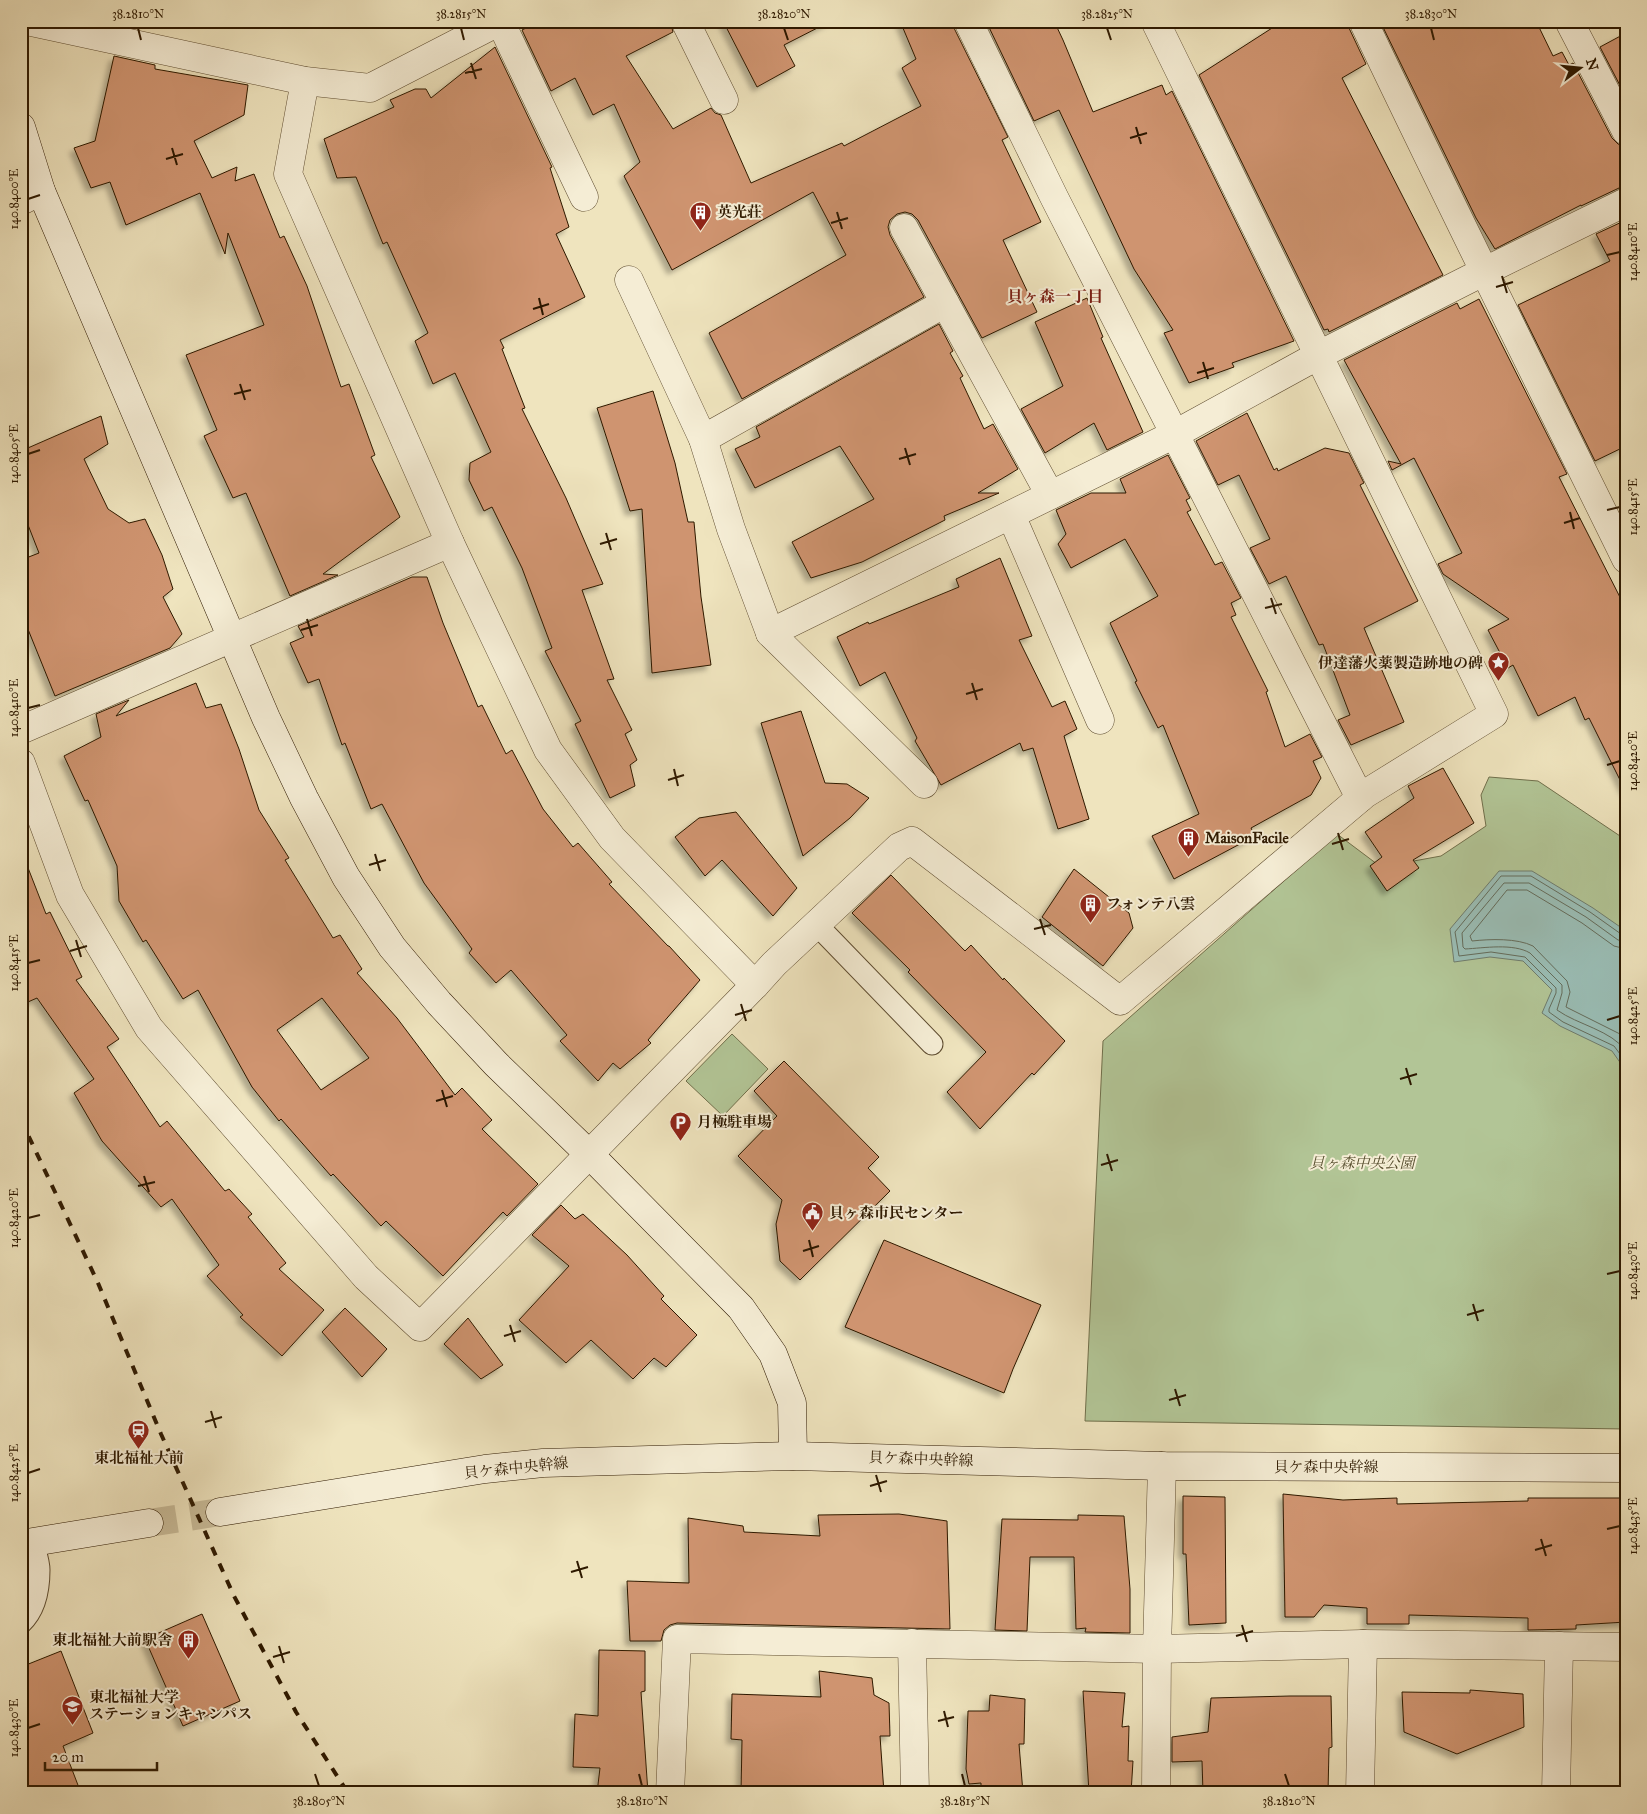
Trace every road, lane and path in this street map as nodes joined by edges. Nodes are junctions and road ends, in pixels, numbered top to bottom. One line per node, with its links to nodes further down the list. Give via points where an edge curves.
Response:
1 (27, 21): 8 (street)
2 (500, 21): 8 (street, via 370,88); 13 (street)
3 (685, 21): 9 (street)
4 (968, 21): 20 (street)
5 (1155, 21): 19 (street)
6 (1363, 21): 16 (street)
7 (1569, 21): 11 (street)
8 (305, 81): 24 (street, via 288,174)
9 (724, 100)
10 (21, 127): 12 (street)
11 (1626, 131)
12 (31, 196): 27 (street)
13 (584, 197)
14 (1626, 202): 16 (street)
15 (904, 228): 18 (street)
16 (1485, 271): 19 (street); 25 (street)
17 (629, 280): 21 (street)
18 (945, 303): 21 (street); 22 (street)
19 (1319, 355): 20 (street); 32 (street, via 1494,714)
20 (1175, 434): 22 (street); 32 (street)
21 (703, 439): 26 (street)
22 (1050, 495): 23 (street)
23 (1010, 515): 26 (street); 28 (street)
24 (450, 543): 27 (street); 34 (street, via 548,750 612,838)
25 (1626, 559)
26 (770, 633): 31 (street)
27 (232, 638): 29 (street); 36 (street, via 304,798 346,877 392,947 490,1057)
28 (1100, 720)
29 (21, 730)
30 (21, 763): 36 (street, via 70,895 149,1028 366,1277 420,1327)
31 (924, 784)
32 (1360, 798): 33 (street, via 1120,1001 912,840 899,847)
33 (816, 924): 34 (street); 35 (lane)
34 (755, 985): 36 (street)
35 (932, 1044)
36 (590, 1155): 37 (street, via 741,1308 773,1354 792,1403)
37 (793, 1456): 38 (street, 貝ケ森中央幹線); 40 (street, 貝ケ森中央幹線, via 543,1463 485,1469)
38 (1162, 1466): 39 (street, 貝ケ森中央幹線); 48 (street)
39 (1626, 1468)
40 (220, 1512)
41 (149, 1523): 42 (street)
42 (27, 1543): 43 (lane, via 39,1569 36,1598)
43 (21, 1622)
44 (912, 1643): 48 (street); 49 (street, via 677,1639); 50 (street)
45 (1363, 1644): 46 (street); 48 (street); 52 (street)
46 (1559, 1646): 47 (street); 53 (street)
47 (1626, 1647)
48 (1157, 1649): 51 (street)
49 (670, 1793)
50 (915, 1793)
51 (1156, 1793)
52 (1360, 1793)
53 (1556, 1793)

